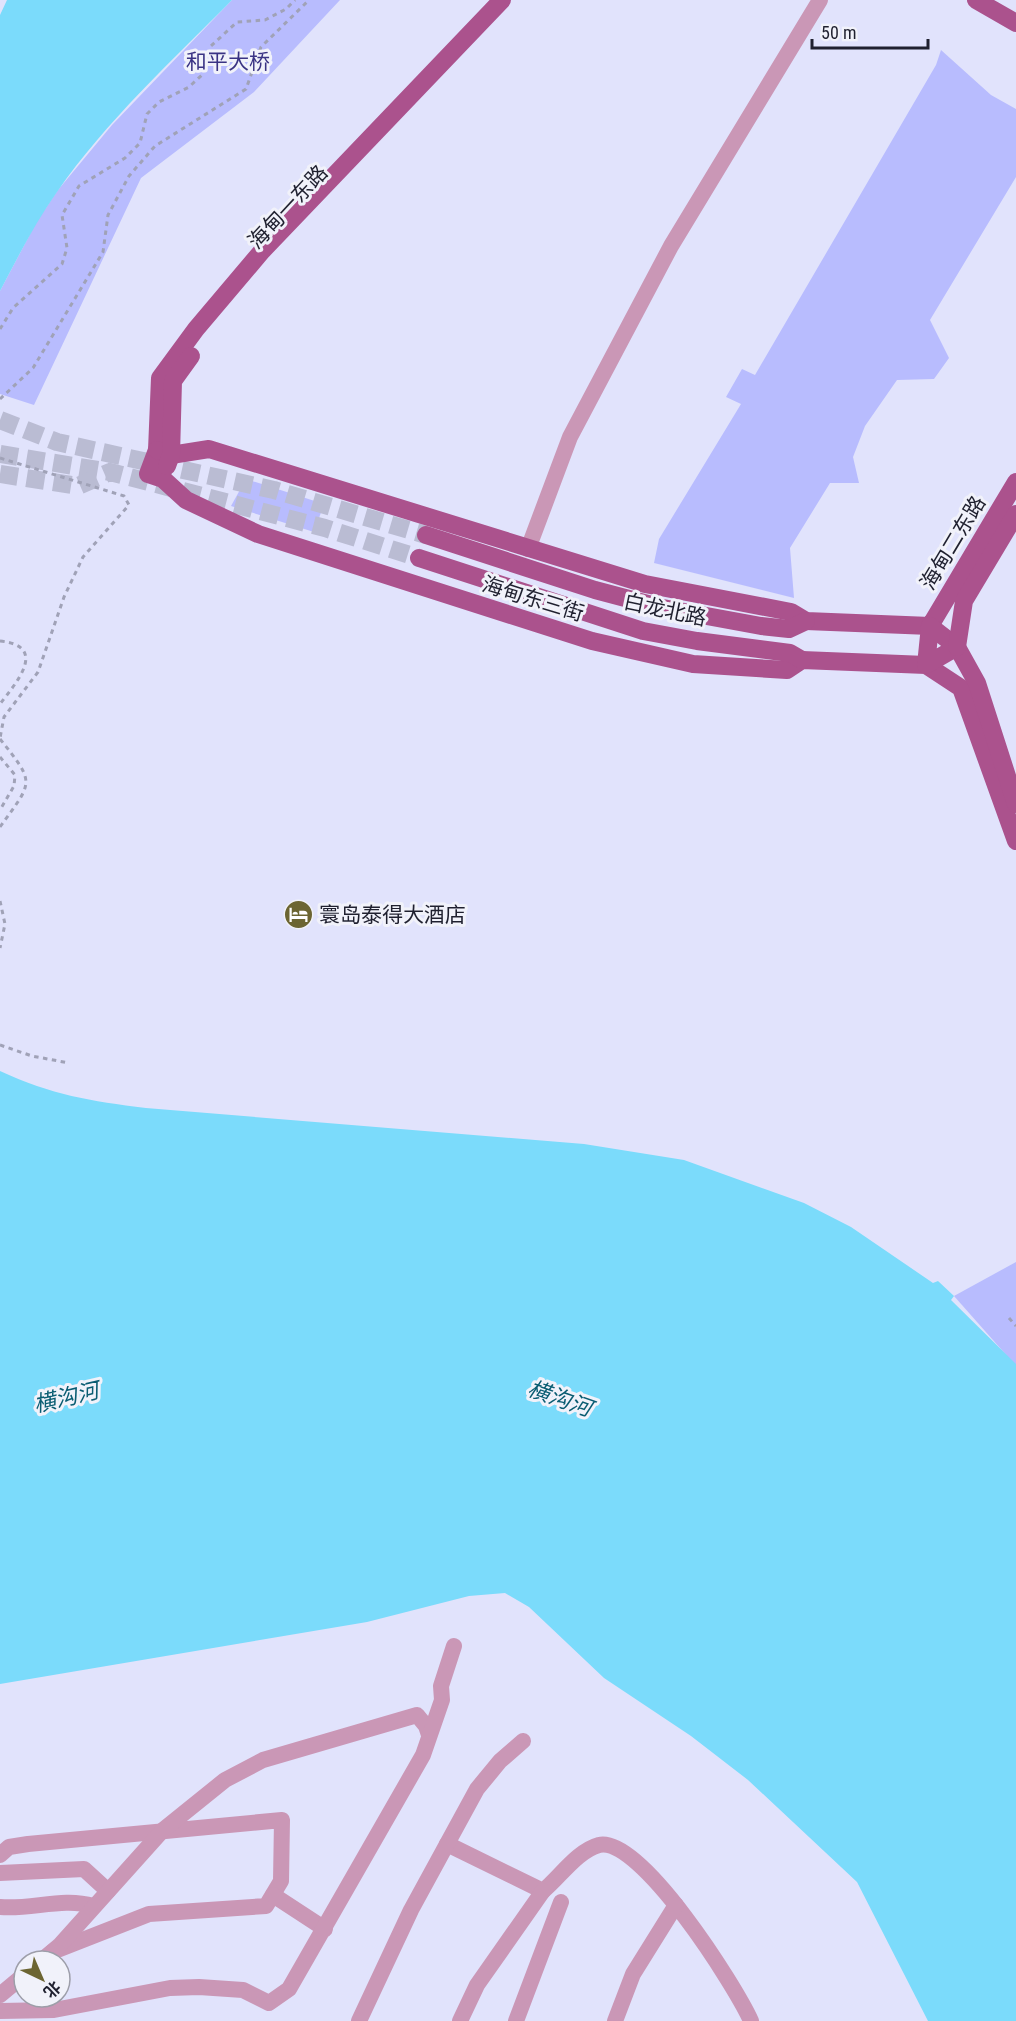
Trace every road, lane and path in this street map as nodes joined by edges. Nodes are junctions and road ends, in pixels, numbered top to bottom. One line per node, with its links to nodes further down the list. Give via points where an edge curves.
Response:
1 (295, 0): 10 (path, via 265,20 237,22 211,46 203,74 147,114 140,143 125,158 79,186 62,215 67,248 62,264 13,308)
2 (309, 0): 11 (path, via 261,47 246,89 155,146 129,176 108,214 103,252 33,368)
3 (502, 0): 12 (main road, 海甸一东路, via 262,251 196,329 160,378)
4 (513, 0): 12 (main road, 海甸一东路, via 271,258 199,346 173,381)
5 (820, 0): 18 (street, via 660,267 570,437)
6 (976, 0): 9 (main road)
7 (992, 0): 8 (main road)
8 (1016, 14)
9 (1016, 23)
10 (0, 329)
11 (0, 399)
12 (164, 452): 14 (main road, 海甸一东路); 18 (main road, via 209,450)
13 (0, 458): 27 (path, via 124,496 129,505 83,557 64,597 38,672 4,717)
14 (155, 476): 24 (main road, 海甸东三街, via 186,500 258,534 592,641 693,664 787,670)
15 (1016, 482): 21 (main road, 海甸二东路)
16 (1016, 514): 23 (main road, 海甸二东路, via 964,601)
17 (426, 535): 20 (main road, 白龙北路, via 663,608 789,629)
18 (528, 549): 20 (main road, via 645,584 791,612)
19 (418, 558): 24 (main road, 白龙北路, via 643,631 790,653)
20 (806, 621): 21 (main road)
21 (930, 626): 23 (main road); 25 (main road)
22 (0, 641): 26 (path, via 14,643 24,650 27,662)
23 (957, 647): 25 (main road); 29 (main road, via 977,683)
24 (802, 660): 25 (main road, 海甸东三街)
25 (926, 664): 32 (main road, via 961,688)
26 (0, 704)
27 (0, 739): 31 (path, via 26,771 26,791)
28 (0, 757): 30 (path, via 15,775 14,786)
29 (1016, 804)
30 (0, 810)
31 (0, 826)
32 (1016, 841)
33 (0, 901): 34 (path, via 5,924)
34 (0, 948)
35 (0, 1045): 36 (path)
36 (69, 1063)
37 (1009, 1318): 38 (path)
38 (1016, 1326)
39 (454, 1646): 40 (street, via 441,1686 442,1700)
40 (429, 1735): 42 (street, via 417,1716 263,1760 225,1780); 53 (street, via 408,1785)
41 (523, 1741): 43 (street, via 477,1789)
42 (163, 1830): 44 (street, via 9,1847); 46 (street); 48 (street, via 282,1820 281,1881)
43 (447, 1844): 47 (street); 59 (street, via 384,1962)
44 (0, 1856)
45 (0, 1873): 46 (street, via 84,1869)
46 (108, 1891): 52 (street)
47 (543, 1891): 50 (street, via 581,1855 601,1844 626,1855); 60 (street, via 477,1985)
48 (273, 1895): 53 (street); 55 (street, via 266,1906 149,1914)
49 (561, 1902): 61 (street)
50 (676, 1905): 62 (street, via 633,1974); 63 (street, via 719,1962)
51 (0, 1906): 52 (street, via 80,1902)
52 (93, 1906): 54 (street)
53 (325, 1929): 58 (street, via 289,1989 268,2003 243,1990 199,1987 170,1988 54,2010)
54 (53, 1949)
55 (63, 1949)
56 (12, 1985): 57 (street)
57 (0, 1995)
58 (0, 2011)
59 (359, 2021)
60 (460, 2021)
61 (516, 2021)
62 (615, 2021)
63 (752, 2021)

